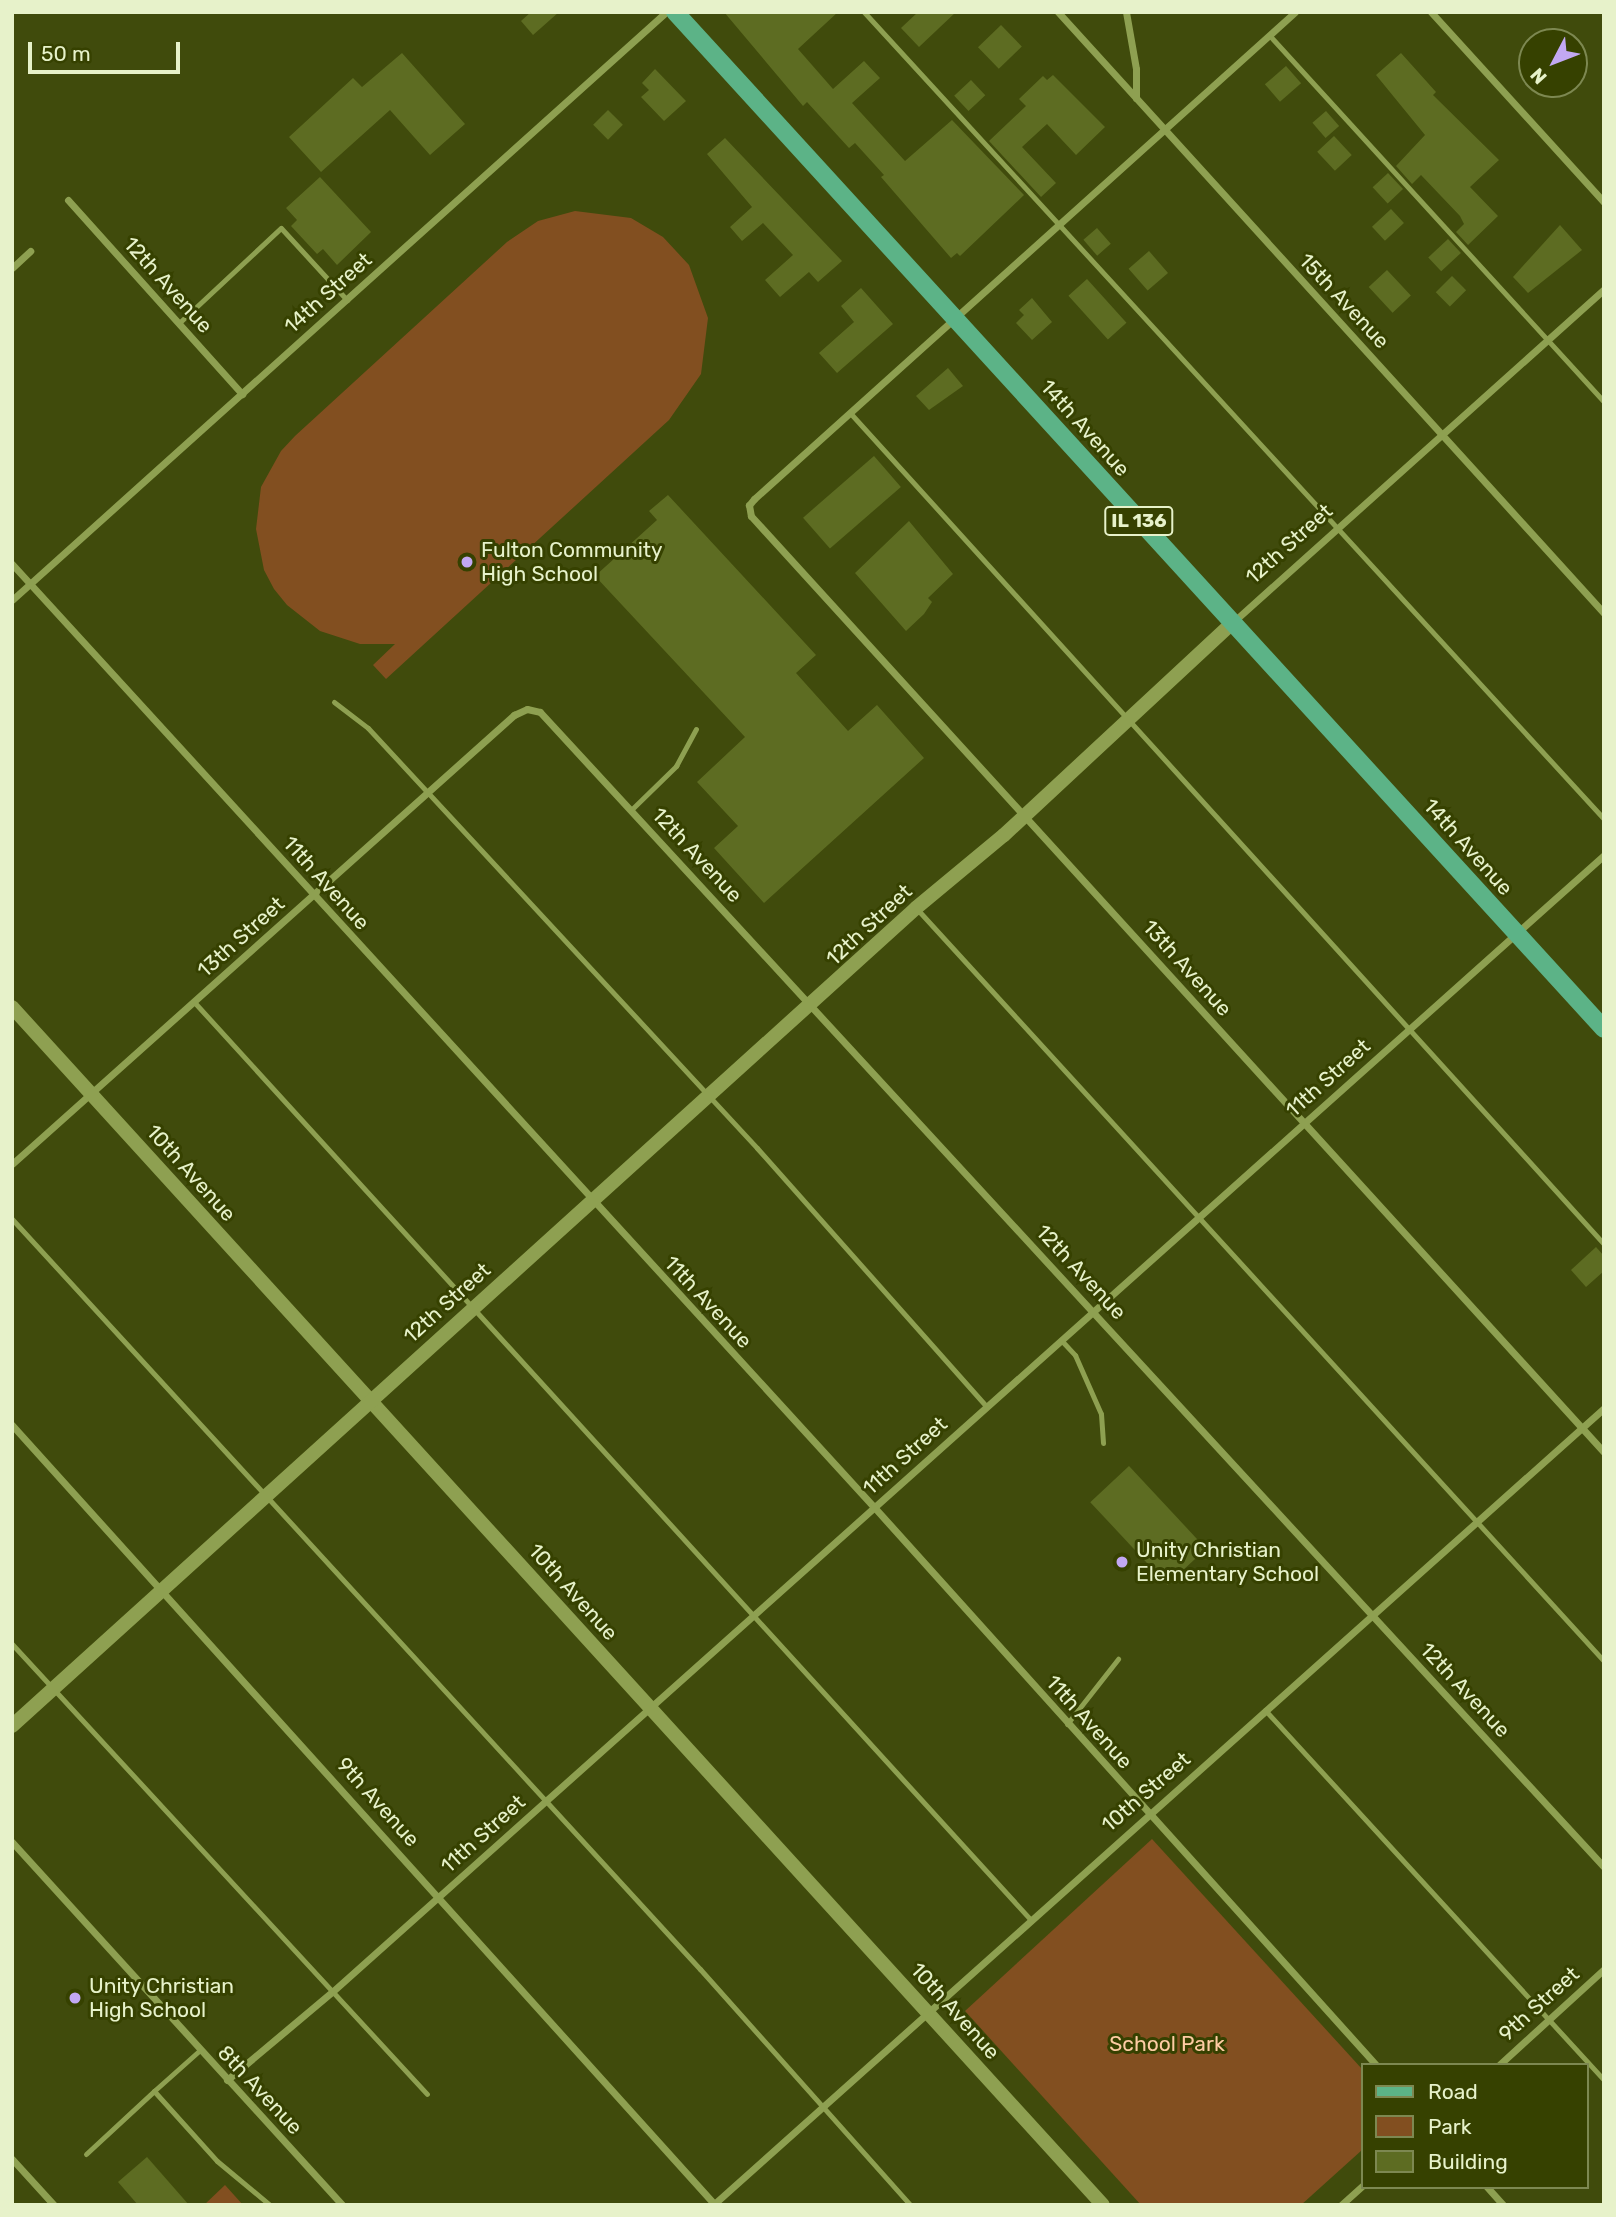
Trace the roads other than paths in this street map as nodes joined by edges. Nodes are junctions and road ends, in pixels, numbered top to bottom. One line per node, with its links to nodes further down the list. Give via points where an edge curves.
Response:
1 (666, 12): 17 (street, 14th Street)
2 (675, 12): 18 (main road, 14th Avenue / IL 136)
3 (864, 12): 13 (lane)
4 (1058, 12): 9 (street, 15th Avenue)
5 (1126, 12): 9 (street)
6 (1296, 12): 8 (street)
7 (1430, 12): 12 (street)
8 (1270, 36): 10 (street); 20 (lane)
9 (1136, 98): 10 (street, 15th Avenue)
10 (1163, 130): 13 (street); 24 (street, 15th Avenue)
11 (68, 200): 19 (street, 12th Avenue)
12 (1604, 202)
13 (1055, 224): 18 (street); 25 (lane)
14 (30, 251): 15 (street)
15 (12, 268)
16 (1604, 289): 20 (street, 12th Street)
17 (347, 300): 19 (lane, via 281,228); 21 (street, 14th Street)
18 (955, 319): 23 (street); 30 (main road, 14th Avenue / IL 136)
19 (179, 323): 21 (street, 12th Avenue)
20 (1547, 340): 22 (lane); 24 (street, 12th Street)
21 (242, 394): 27 (street, 14th Street)
22 (1604, 402)
23 (852, 415): 33 (lane); 37 (street, 13th Avenue, via 749,505 751,516)
24 (1443, 434): 25 (street, 12th Street); 29 (street, 15th Avenue)
25 (1337, 529): 30 (street, 12th Street); 38 (lane)
26 (12, 564): 27 (street, 11th Avenue)
27 (30, 584): 28 (street, 14th Street); 40 (street, 11th Avenue)
28 (12, 600)
29 (1604, 613)
30 (1232, 623): 33 (street, 12th Street); 42 (main road, 14th Avenue / IL 136)
31 (334, 702): 35 (lane, via 368,728)
32 (527, 709): 35 (street, 13th Street, via 514,715); 36 (street, 12th Avenue, via 540,712)
33 (1126, 718): 37 (street, 12th Street); 46 (lane)
34 (696, 729): 36 (lane, via 676,766)
35 (426, 794): 40 (street, 13th Street); 49 (lane)
36 (632, 809): 44 (street, 12th Avenue)
37 (1023, 814): 41 (street, 12th Street); 50 (street, 13th Avenue)
38 (1604, 819)
39 (1604, 855): 42 (street, 11th Street)
40 (313, 895): 43 (street, 13th Street); 52 (street, 11th Avenue)
41 (916, 908): 44 (street, 12th Street); 53 (lane)
42 (1516, 933): 46 (street, 11th Street); 47 (main road, 14th Avenue / IL 136)
43 (195, 1003): 48 (street, 13th Street); 56 (lane)
44 (812, 1005): 49 (street, 12th Street); 57 (street, 12th Avenue)
45 (12, 1007): 48 (street, 10th Avenue)
46 (1409, 1028): 50 (street, 11th Street); 55 (lane)
47 (1604, 1030)
48 (91, 1094): 51 (street, 13th Street); 59 (street, 10th Avenue)
49 (706, 1098): 52 (street, 12th Street); 60 (lane, via 757,1148)
50 (1304, 1123): 53 (street, 11th Street); 63 (street, 13th Avenue)
51 (12, 1164)
52 (591, 1201): 56 (street, 12th Street); 67 (street, 11th Avenue)
53 (1198, 1217): 57 (street, 11th Street); 68 (lane)
54 (12, 1219): 66 (lane)
55 (1604, 1244)
56 (474, 1307): 59 (street, 12th Street); 71 (lane)
57 (1093, 1311): 58 (street, 11th Street); 70 (street, 12th Avenue)
58 (1061, 1340): 60 (street, 11th Street); 64 (lane, via 1074,1355 1101,1414)
59 (370, 1400): 66 (street, 12th Street); 76 (street, 10th Avenue)
60 (986, 1406): 67 (street, 11th Street)
61 (1604, 1408): 63 (street, 10th Street)
62 (12, 1425): 69 (street, 9th Avenue)
63 (1582, 1428): 65 (street, 13th Avenue); 68 (street, 10th Street)
64 (1103, 1443)
65 (1604, 1452)
66 (266, 1495): 69 (street, 12th Street); 80 (lane)
67 (874, 1507): 71 (street, 11th Street); 78 (street, 11th Avenue)
68 (1479, 1522): 70 (street, 10th Street); 74 (lane)
69 (161, 1589): 75 (street, 12th Street); 84 (street, 9th Avenue)
70 (1370, 1613): 77 (street, 10th Street); 83 (street, 12th Avenue)
71 (751, 1617): 76 (street, 11th Street); 85 (lane)
72 (12, 1644): 75 (lane)
73 (1118, 1659): 78 (lane)
74 (1604, 1661)
75 (52, 1688): 79 (street, 12th Street); 87 (lane)
76 (650, 1708): 80 (street, 11th Street); 88 (street, 10th Avenue)
77 (1265, 1710): 81 (street, 10th Street); 89 (lane)
78 (1067, 1724): 81 (street, 11th Avenue)
79 (12, 1726)
80 (545, 1802): 84 (street, 11th Street); 97 (lane)
81 (1147, 1813): 85 (street, 10th Street); 91 (street, 11th Avenue)
82 (12, 1842): 90 (street, 8th Avenue)
83 (1604, 1867)
84 (440, 1896): 87 (street, 11th Street); 102 (street, 9th Avenue)
85 (1030, 1919): 88 (street, 10th Street)
86 (1604, 1969): 89 (street, 9th Street)
87 (332, 1992): 93 (street, 11th Street); 96 (lane)
88 (926, 2011): 97 (street, 10th Street); 107 (street, 10th Avenue)
89 (1549, 2019): 92 (street, 9th Street); 94 (lane)
90 (200, 2050): 93 (street, 8th Avenue); 95 (lane)
91 (1374, 2063)
92 (1501, 2063)
93 (227, 2080): 105 (street, 8th Avenue)
94 (1604, 2080)
95 (154, 2091): 98 (lane); 104 (lane, via 217,2161)
96 (427, 2094)
97 (822, 2107): 102 (street, 10th Street); 106 (lane)
98 (86, 2154)
99 (12, 2159): 103 (street)
100 (1360, 2188): 108 (street)
101 (1489, 2189): 109 (street)
102 (714, 2204)
103 (54, 2205)
104 (271, 2205)
105 (342, 2205)
106 (910, 2205)
107 (1103, 2205)
108 (1341, 2205)
109 (1503, 2205)

